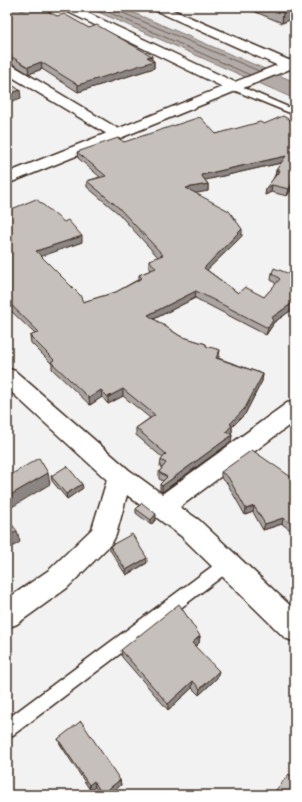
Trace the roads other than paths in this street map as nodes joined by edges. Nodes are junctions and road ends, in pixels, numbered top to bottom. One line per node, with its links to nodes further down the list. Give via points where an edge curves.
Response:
1 (66, 7): 5 (street)
2 (156, 7): 4 (street)
3 (7, 68): 7 (street)
4 (286, 68): 5 (street)
5 (237, 86): 6 (lane); 7 (street)
6 (295, 114)
7 (117, 134): 8 (street)
8 (7, 179)
9 (7, 376): 11 (street)
10 (295, 409): 12 (street)
11 (120, 477): 12 (street); 14 (street, via 103,534 58,579)
12 (162, 507): 13 (street, via 190,528)
13 (227, 564): 15 (street); 16 (lane)
14 (7, 615)
15 (295, 629)
16 (7, 729)

